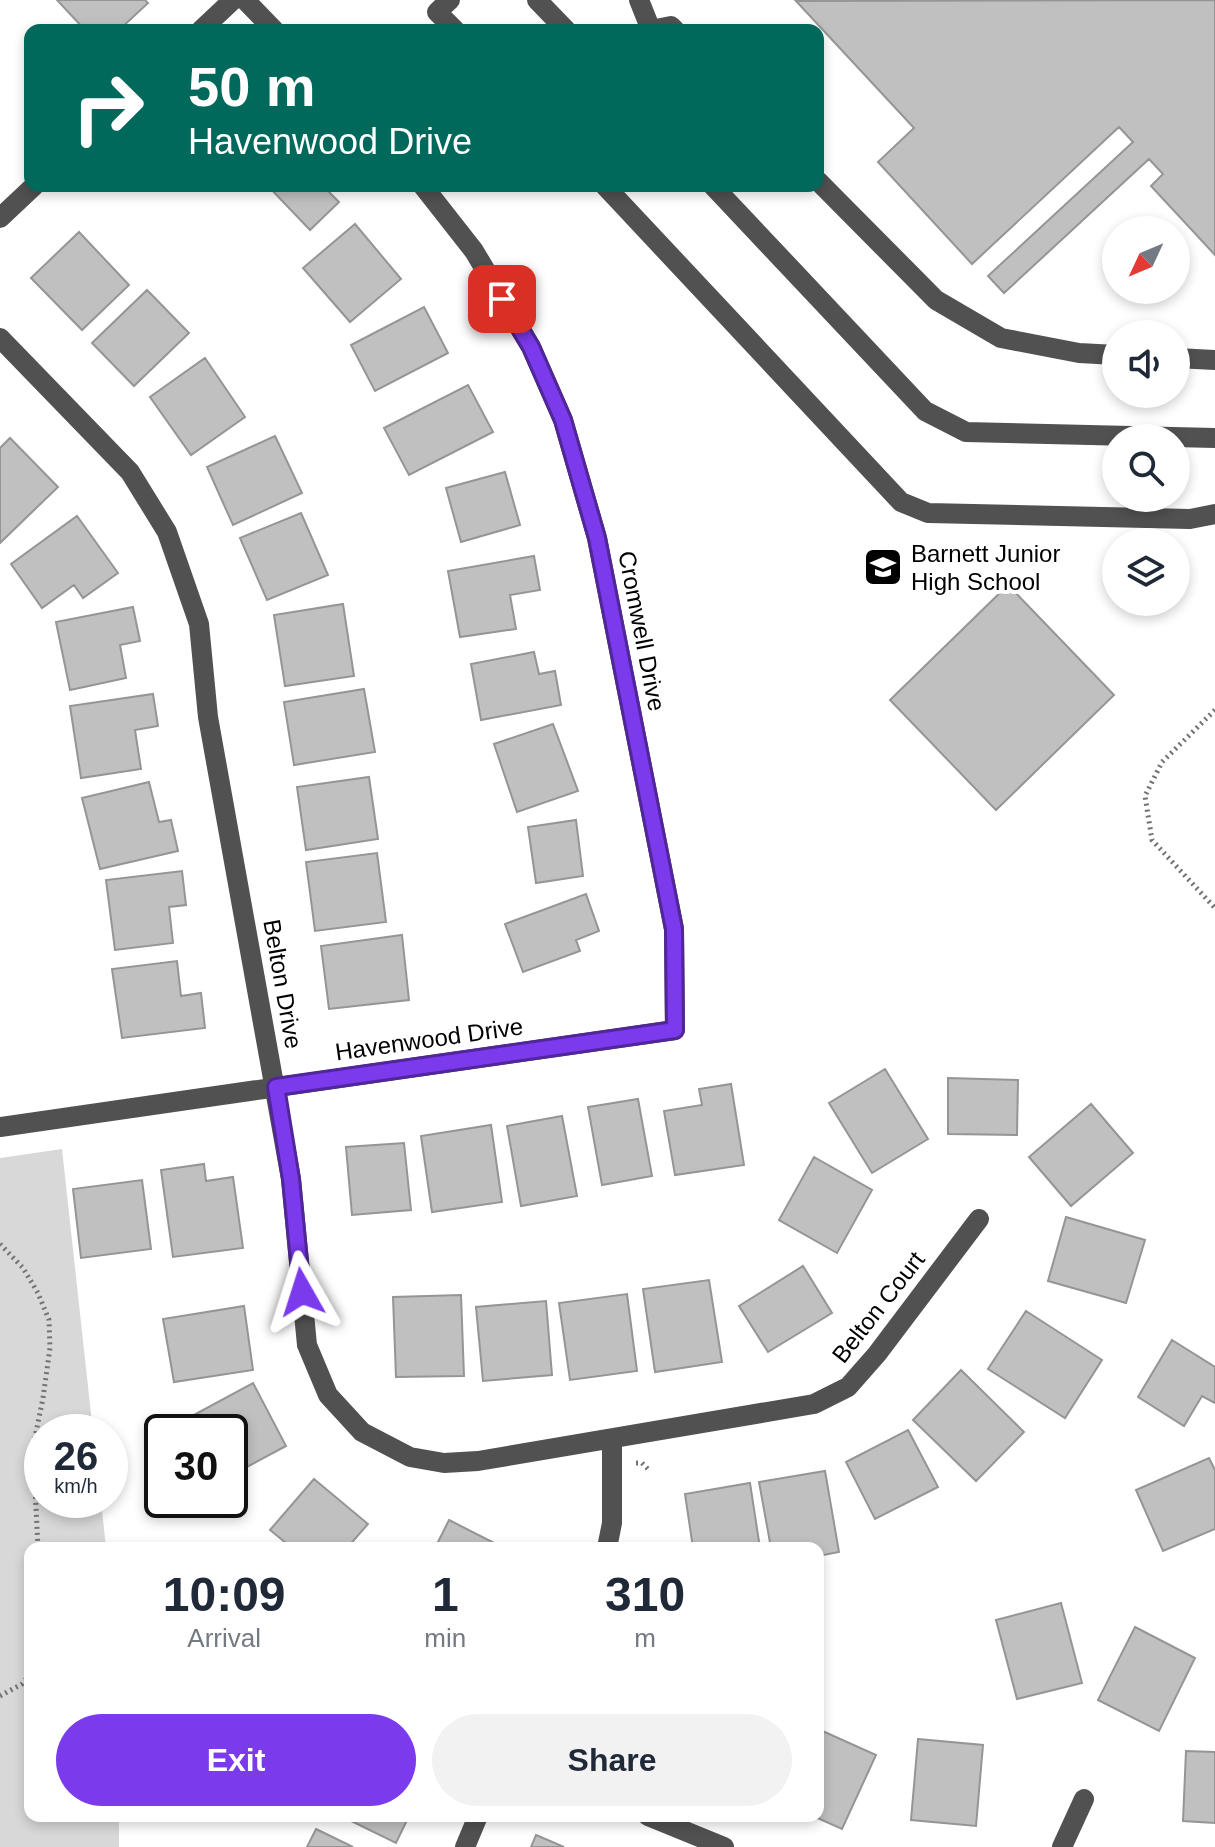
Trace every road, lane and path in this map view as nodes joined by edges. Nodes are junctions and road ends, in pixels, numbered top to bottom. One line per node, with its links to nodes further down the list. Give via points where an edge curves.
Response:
1 (233, 0): 6 (street)
2 (245, 0): 7 (street)
3 (450, 0): 8 (street, via 437,12)
4 (537, 0): 9 (street)
5 (639, 0): 10 (street)
6 (207, 24)
7 (268, 24)
8 (449, 24)
9 (560, 24)
10 (649, 24)
11 (824, 187): 18 (street, via 936,300 1001,338)
12 (28, 192): 16 (street)
13 (428, 192): 25 (street, Cromwell Drive, via 474,251 531,347 563,420 597,538 674,929)
14 (611, 192): 22 (street, via 901,502 928,513 1190,519)
15 (719, 192): 21 (street, via 925,411 966,432)
16 (0, 218)
17 (0, 338): 26 (street, Belton Drive, via 130,472 167,532 199,624 208,717)
18 (1102, 354)
19 (1190, 359): 20 (street)
20 (1215, 360)
21 (1215, 438)
22 (1215, 514)
23 (1215, 710): 24 (path, via 1162,762 1145,796 1152,840)
24 (1215, 908)
25 (675, 1030): 26 (street, Havenwood Drive)
26 (276, 1087): 27 (street, Havenwood Drive); 30 (street, Belton Drive, via 307,1345 328,1395 362,1432 410,1457 444,1463)
27 (0, 1127)
28 (979, 1219): 30 (street, Belton Court, via 848,1387 814,1404)
29 (0, 1244): 31 (path, via 23,1268 49,1320 50,1348 33,1447)
30 (612, 1439): 32 (street)
31 (38, 1542)
32 (608, 1542)
33 (24, 1682): 34 (path)
34 (2, 1696)
35 (1084, 1799): 40 (street)
36 (475, 1822): 38 (street)
37 (663, 1822): 39 (street)
38 (465, 1847)
39 (724, 1847)
40 (1062, 1847)

